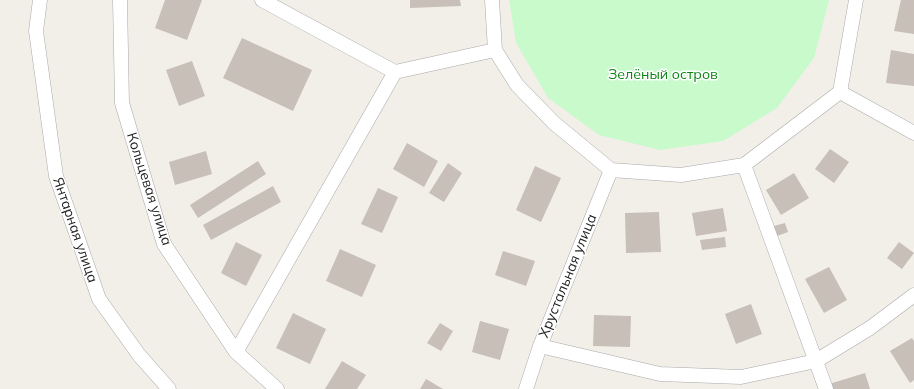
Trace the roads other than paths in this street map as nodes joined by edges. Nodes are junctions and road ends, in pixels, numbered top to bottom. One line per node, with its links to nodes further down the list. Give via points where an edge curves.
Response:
1 (40, 0): 16 (street, Янтарная улица, via 36,31 56,176 99,299 139,355)
2 (120, 0): 14 (street, Кольцевая улица, via 122,103 164,244)
3 (262, 0): 7 (street)
4 (492, 0): 6 (street)
5 (856, 0): 8 (street)
6 (495, 50): 7 (street); 11 (street, via 517,85 554,123)
7 (395, 72): 14 (street)
8 (840, 92): 9 (street); 10 (street)
9 (914, 133)
10 (744, 165): 11 (street, via 681,175); 15 (street)
11 (611, 170): 13 (street, Хрустальная улица)
12 (914, 295): 15 (street, Хрустальная улица, via 870,328)
13 (540, 346): 15 (street, Хрустальная улица, via 660,374 741,377); 18 (street)
14 (236, 352): 17 (street, Кольцевая улица)
15 (816, 361): 19 (street)
16 (169, 389)
17 (277, 389)
18 (526, 389)
19 (826, 389)

